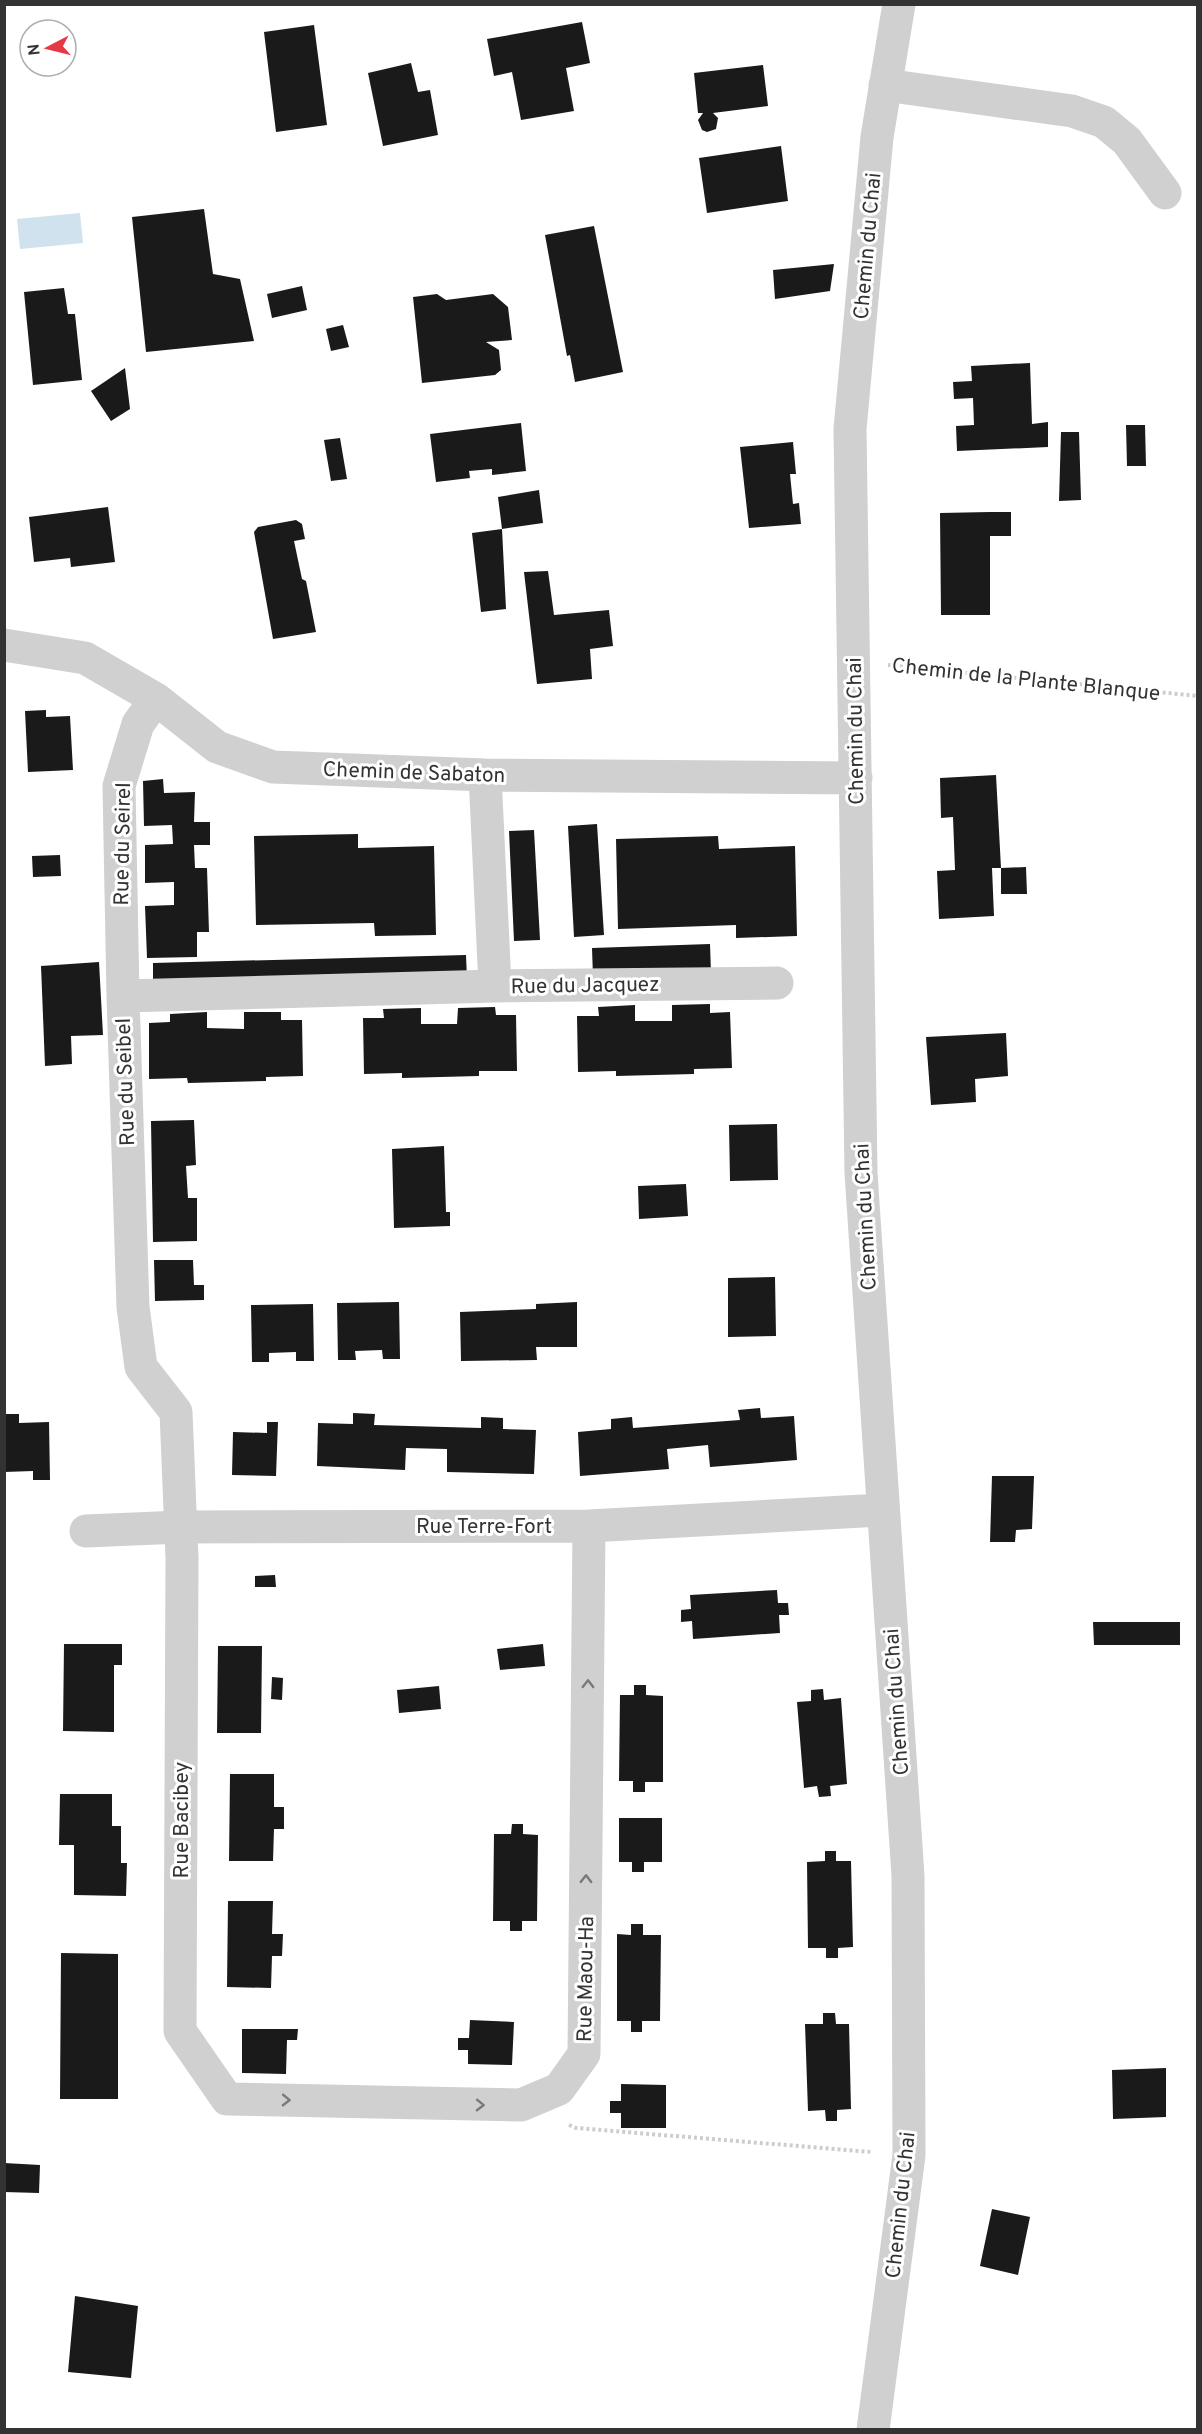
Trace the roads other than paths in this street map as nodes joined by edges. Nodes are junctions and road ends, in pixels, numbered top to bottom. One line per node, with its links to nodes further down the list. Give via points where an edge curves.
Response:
1 (899, 4): 2 (street, Chemin du Chai)
2 (885, 85): 3 (street, via 1072,111 1104,122 1127,141); 7 (street, Chemin du Chai, via 850,429)
3 (1165, 193)
4 (4, 645): 5 (street, Chemin de Sabaton, via 85,658)
5 (156, 699): 6 (street, Chemin de Sabaton, via 217,747 273,767); 10 (street, Rue du Seirel, via 138,724 119,786)
6 (485, 775): 7 (street, Chemin de Sabaton); 9 (street, Rue du Jacquez)
7 (856, 778): 11 (street, Chemin du Chai, via 861,1173)
8 (777, 983): 9 (street, Rue du Jacquez)
9 (495, 986): 10 (street, Rue du Seibel)
10 (123, 996): 13 (street, Rue du Seibel, via 133,1307 141,1367 176,1412)
11 (881, 1510): 12 (street, Rue Terre-Fort); 16 (street, Chemin du Chai, via 908,1876 909,2155)
12 (589, 1526): 13 (street, Rue Terre-Fort); 15 (street, Rue Maou-Ha, one-way to 12, via 521,2106 559,2089 584,2054)
13 (181, 1527): 14 (street, Rue Terre-Fort); 15 (street, Rue Bacibey, via 180,2031)
14 (86, 1531)
15 (227, 2099)
16 (873, 2430)

